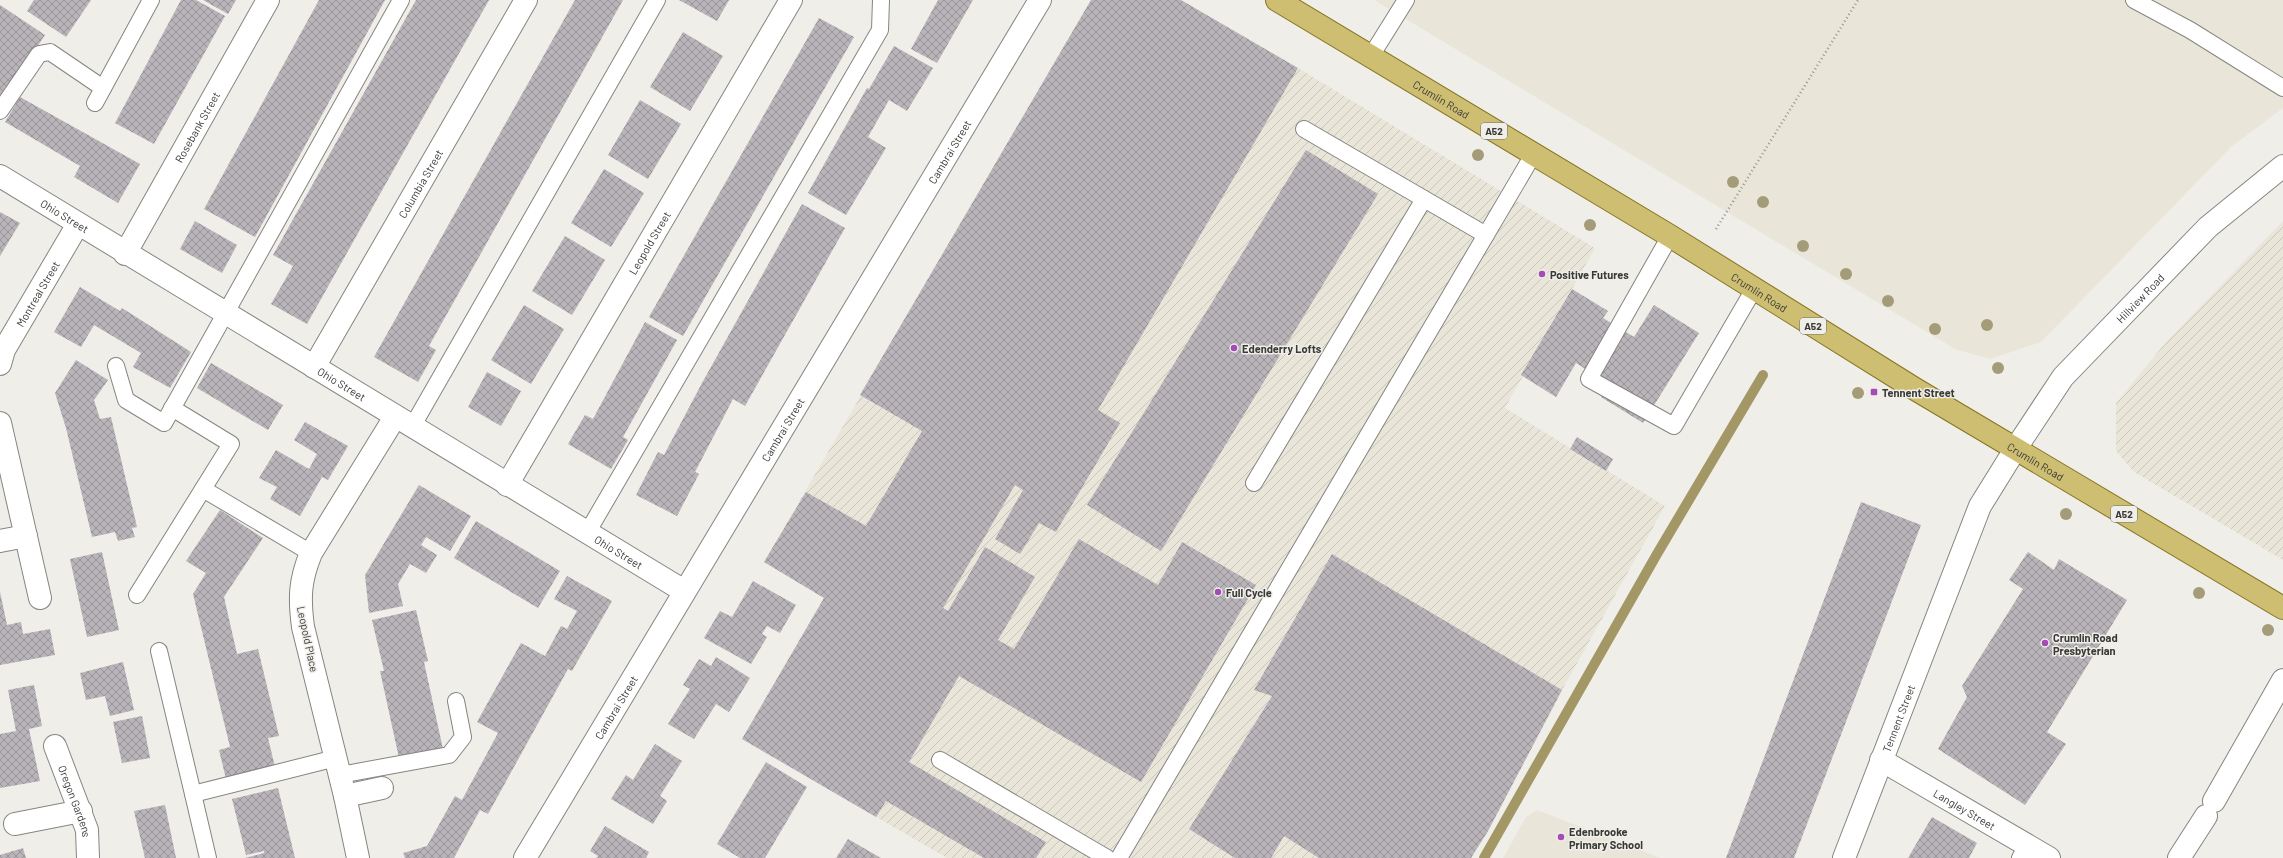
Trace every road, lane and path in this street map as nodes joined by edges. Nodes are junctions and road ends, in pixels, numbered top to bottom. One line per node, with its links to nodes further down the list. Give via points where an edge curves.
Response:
1 (151, 0): 14 (lane)
2 (268, 0): 26 (street, Rosebank Street)
3 (401, 0): 29 (lane)
4 (526, 0): 32 (street, Columbia Street)
5 (657, 0): 35 (lane)
6 (791, 0): 38 (street, Leopold Street)
7 (881, 0): 40 (lane, via 880,30)
8 (1040, 0): 44 (street, Cambrai Street)
9 (1277, 0): 13 (main road, Crumlin Road / A52)
10 (1406, 0): 13 (lane)
11 (1858, 0): 27 (path)
12 (2134, 0): 15 (lane, via 2190,30)
13 (1371, 56): 19 (main road, Crumlin Road / A52)
14 (103, 88): 16 (lane); 17 (lane, via 50,52 39,54)
15 (2283, 88)
16 (95, 103)
17 (0, 111)
18 (1304, 130): 22 (lane)
19 (1533, 155): 24 (lane); 25 (main road, Crumlin Road / A52)
20 (2283, 166): 36 (street, Hillview Road, via 2208,227 2063,377)
21 (0, 176): 23 (street, Ohio Street)
22 (1424, 199): 24 (lane); 37 (lane)
23 (78, 224): 26 (street, Ohio Street); 30 (street, Montreal Street, via 4,350)
24 (1486, 235): 66 (lane)
25 (1670, 236): 27 (main road, Crumlin Road / A52); 28 (lane, via 1589,379 1674,426)
26 (125, 254): 29 (street, Ohio Street)
27 (1700, 255): 28 (main road, Crumlin Road / A52)
28 (1754, 290): 36 (main road, Crumlin Road / A52)
29 (224, 313): 32 (street, Ohio Street); 33 (lane)
30 (0, 364)
31 (116, 366): 33 (lane, via 126,400 164,423)
32 (314, 367): 35 (street, Ohio Street)
33 (172, 408): 39 (lane, via 230,444)
34 (0, 422): 41 (street)
35 (403, 422): 38 (street, Ohio Street); 43 (street, Leopold Place)
36 (2016, 448): 47 (main road, Crumlin Road / A52); 53 (street, Tennent Street, via 1980,506)
37 (1254, 483)
38 (507, 484): 40 (street, Ohio Street)
39 (203, 489): 43 (lane); 45 (lane)
40 (587, 533): 44 (street, Ohio Street)
41 (26, 536): 42 (street); 46 (street)
42 (0, 541)
43 (311, 553): 54 (street, Leopold Place, via 302,575 300,602)
44 (684, 591): 64 (street, Cambrai Street)
45 (137, 595)
46 (40, 598)
47 (2283, 608)
48 (159, 651): 56 (lane)
49 (2283, 680): 69 (street)
50 (456, 701): 54 (lane, via 463,737 449,755)
51 (55, 746): 58 (street, Oregon Gardens)
52 (940, 760): 65 (lane)
53 (1881, 760): 60 (street, Langley Street); 67 (street, Tennent Street)
54 (338, 767): 56 (lane); 57 (street, Leopold Place)
55 (382, 788): 57 (street)
56 (193, 794): 62 (lane)
57 (346, 796): 63 (street, Leopold Place)
58 (81, 811): 59 (street); 61 (street, Oregon Gardens, via 87,830)
59 (15, 824)
60 (2023, 852): 68 (street, Langley Street)
61 (88, 858)
62 (208, 858)
63 (358, 858)
64 (525, 858)
65 (1107, 858)
66 (1119, 858)
67 (1844, 858)
68 (2049, 858)
69 (2179, 858)

